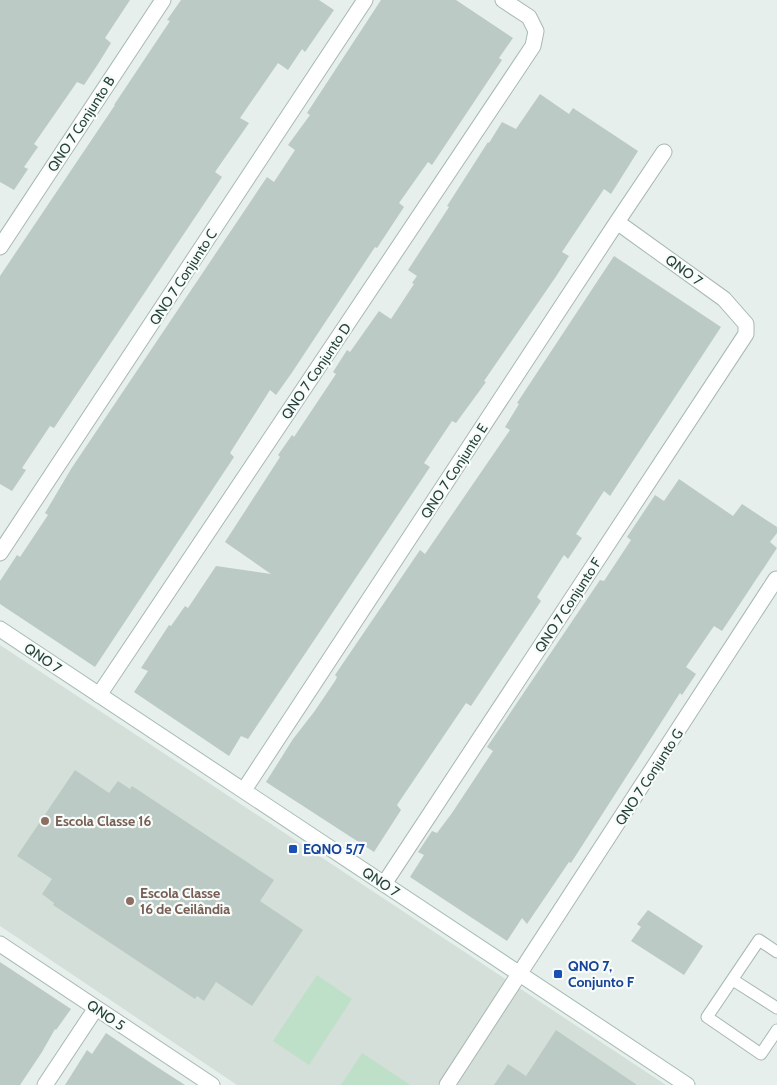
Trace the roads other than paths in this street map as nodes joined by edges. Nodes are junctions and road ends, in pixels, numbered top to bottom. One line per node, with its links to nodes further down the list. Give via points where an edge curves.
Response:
1 (163, 0): 6 (street, QNO 7 Conjunto B)
2 (365, 0): 8 (street, QNO 7 Conjunto C)
3 (503, 0): 11 (street, QNO 7 Conjunto D, via 529,17 536,31 533,46)
4 (664, 152): 5 (street, QNO 7 Conjunto E)
5 (617, 222): 7 (street, QNO 7, via 724,299); 12 (street, QNO 7 Conjunto E)
6 (0, 247)
7 (746, 324): 13 (street, QNO 7 Conjunto F, via 746,334)
8 (0, 553)
9 (776, 579): 16 (street, QNO 7 Conjunto G)
10 (0, 629): 11 (street, QNO 7)
11 (99, 695): 12 (street, QNO 7)
12 (244, 790): 13 (street, QNO 7)
13 (384, 884): 16 (street, QNO 7)
14 (0, 944): 18 (street, QNO 5)
15 (777, 952): 17 (lane, via 759,940)
16 (521, 974): 23 (street); 24 (street, QNO 7)
17 (733, 980): 19 (lane); 20 (lane, via 707,1017 761,1054)
18 (96, 1008): 21 (street); 22 (street, QNO 5)
19 (777, 1008)
20 (777, 1030)
21 (45, 1085)
22 (212, 1085)
23 (448, 1085)
24 (687, 1085)

